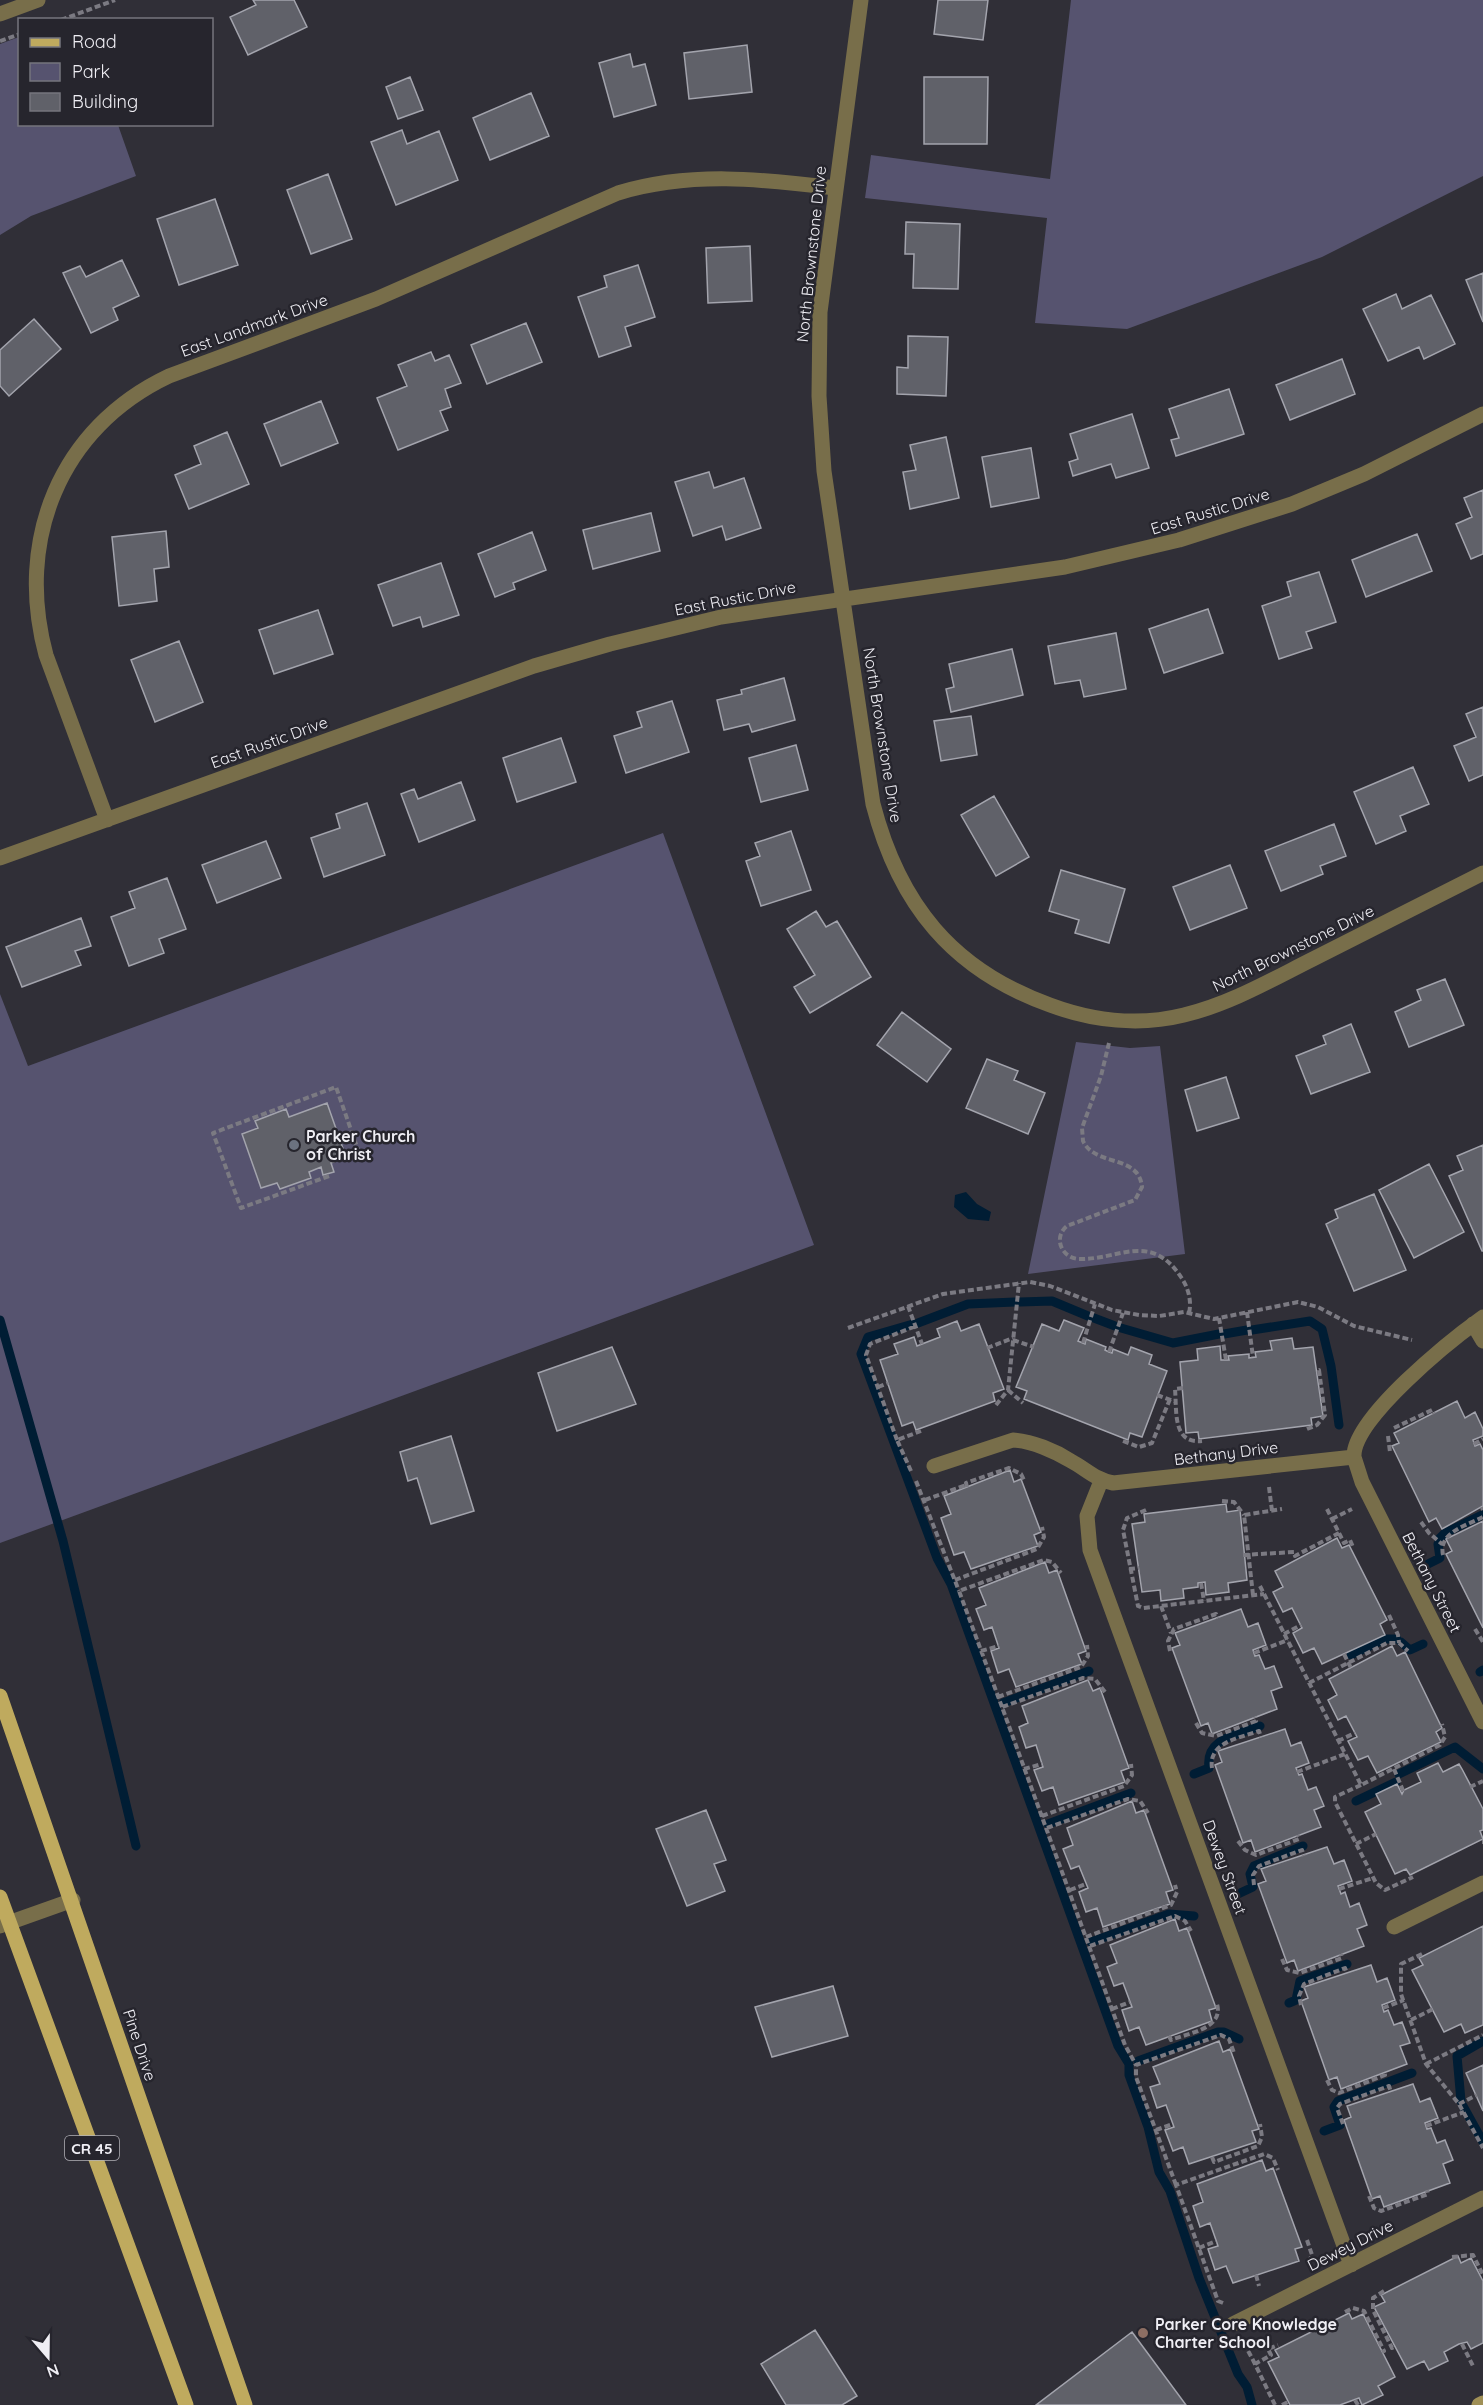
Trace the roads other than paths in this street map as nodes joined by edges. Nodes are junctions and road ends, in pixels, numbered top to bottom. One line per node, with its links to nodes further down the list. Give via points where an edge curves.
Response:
1 (38, 0): 3 (street)
2 (861, 0): 4 (street, North Brownstone Drive)
3 (0, 14)
4 (835, 188): 6 (street, North Brownstone Drive, via 820,312 819,396 824,471); 7 (street, East Landmark Drive, via 720,177 679,179 618,193 367,302 168,376 114,413 75,457 48,505 34,582 46,655)
5 (1483, 414): 6 (street, East Rustic Drive, via 1364,474 1211,532 1065,567)
6 (843, 597): 7 (street, East Rustic Drive, via 702,621 570,655); 9 (street, North Brownstone Drive, via 870,788 886,850 907,892 942,938 976,969 1026,996 1093,1017 1137,1021 1183,1016 1238,997)
7 (107, 820): 8 (street, East Rustic Drive)
8 (0, 858)
9 (1483, 873)
10 (1478, 1320): 11 (street); 12 (street, via 1432,1354 1364,1426 1354,1445)
11 (1483, 1341)
12 (1354, 1457): 14 (street, Bethany Drive, via 1128,1483); 16 (street, Bethany Street, via 1362,1482)
13 (934, 1466): 14 (street, via 1000,1442 1020,1440 1070,1460)
14 (1101, 1481): 23 (street, Dewey Street, via 1088,1516 1090,1550)
15 (0, 1696): 19 (main road, Pine Drive)
16 (1483, 1722)
17 (1483, 1882): 21 (street)
18 (0, 1897): 20 (main road, CR 45)
19 (73, 1900): 20 (street); 26 (main road, Pine Drive)
20 (5, 1924): 25 (main road, CR 45)
21 (1394, 1927)
22 (1482, 2200): 23 (street, Dewey Drive)
23 (1351, 2265): 24 (street, Dewey Drive)
24 (1233, 2324)
25 (186, 2405)
26 (245, 2405)

